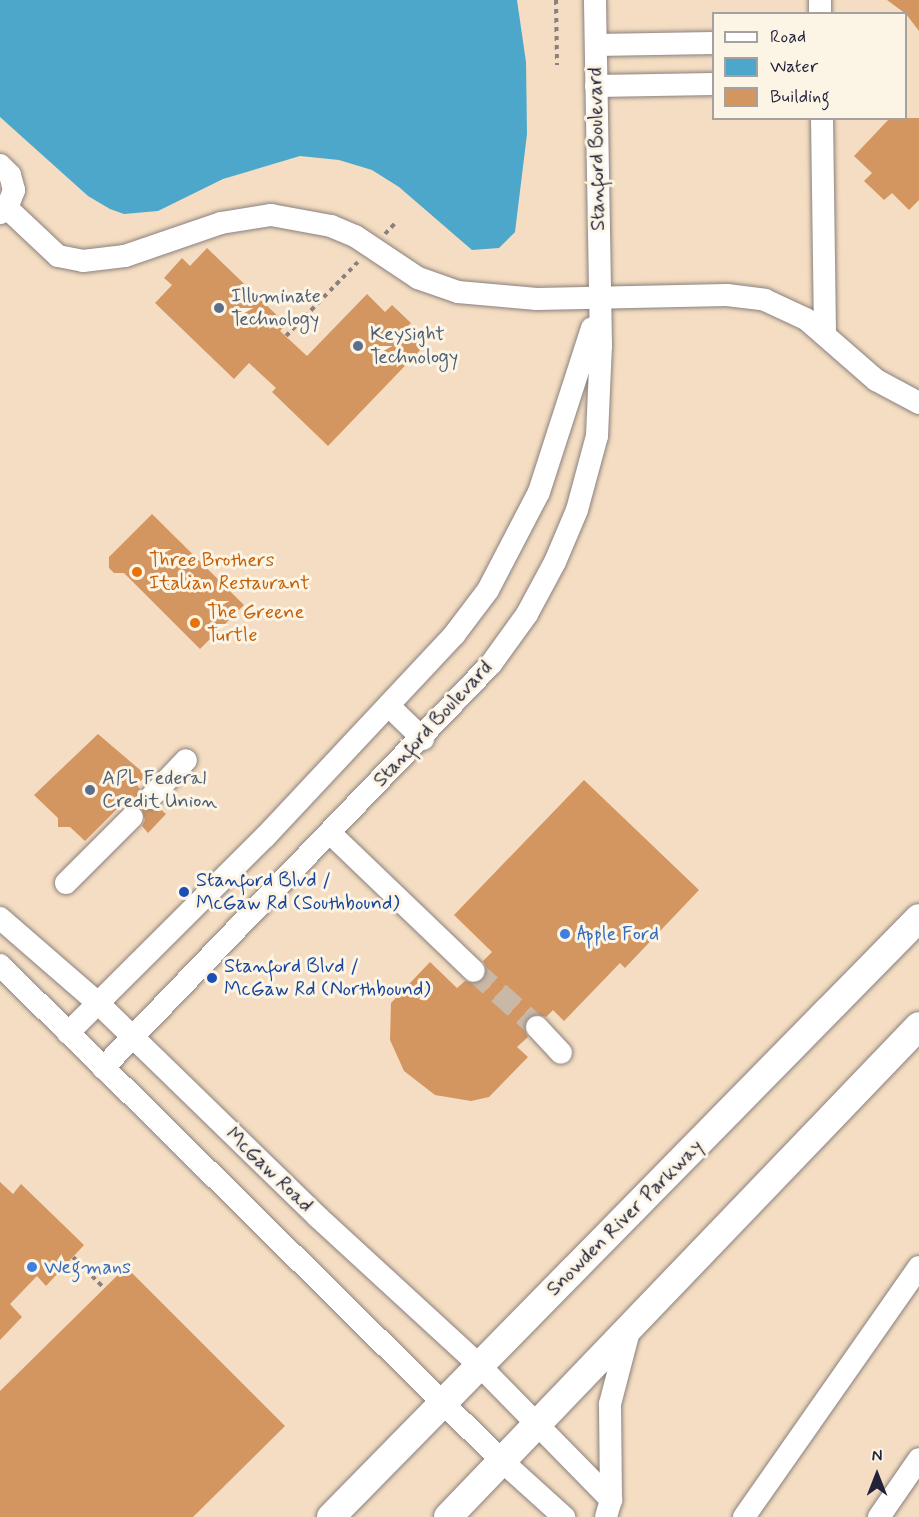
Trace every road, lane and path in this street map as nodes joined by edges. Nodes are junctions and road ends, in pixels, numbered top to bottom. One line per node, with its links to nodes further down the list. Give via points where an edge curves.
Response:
1 (556, 0): 5 (path)
2 (595, 0): 4 (street, Stanford Boulevard)
3 (712, 43): 4 (street)
4 (596, 45): 7 (street, Stanford Boulevard)
5 (557, 65)
6 (712, 84): 7 (street)
7 (596, 86): 14 (street, Stanford Boulevard)
8 (822, 120): 15 (street)
9 (0, 165): 10 (street, via 14,183)
10 (4, 210): 14 (street, via 58,256 69,259 97,261 125,256 221,223 271,215 331,226 355,236 418,278 458,292 537,299)
11 (397, 222): 12 (path)
12 (381, 238)
13 (364, 255): 16 (path)
14 (599, 297): 15 (street, via 747,297 786,308); 18 (street, Stanford Boulevard, via 576,385 538,492 514,543 488,590 454,635); 19 (street, Stanford Boulevard, via 597,436 577,510 527,614 491,664)
15 (825, 333): 17 (street, via 876,380)
16 (286, 336)
17 (919, 402)
18 (390, 706): 19 (street); 29 (street, Stanford Boulevard)
19 (423, 739): 23 (street, Stanford Boulevard)
20 (186, 760): 21 (street)
21 (150, 798)
22 (132, 817): 24 (street)
23 (330, 833): 28 (street); 33 (street, Stanford Boulevard)
24 (66, 883)
25 (0, 918): 29 (street, McGaw Road)
26 (919, 918): 40 (main road, Snowden River Parkway)
27 (0, 965): 32 (street)
28 (474, 971)
29 (99, 1004): 32 (street, Stanford Boulevard); 33 (street, McGaw Road)
30 (919, 1026): 39 (main road)
31 (537, 1027): 34 (street)
32 (68, 1033): 35 (street)
33 (133, 1038): 35 (street, Stanford Boulevard); 40 (street, McGaw Road)
34 (561, 1053)
35 (103, 1068): 41 (street)
36 (73, 1257): 38 (path)
37 (919, 1267): 51 (street)
38 (104, 1288)
39 (630, 1326): 42 (main road); 46 (street, via 610,1404)
40 (479, 1365): 41 (main road, Snowden River Parkway); 42 (street, McGaw Road)
41 (443, 1403): 44 (street); 45 (main road, Snowden River Parkway)
42 (537, 1423): 44 (main road); 46 (street, McGaw Road)
43 (919, 1459): 52 (street)
44 (502, 1461): 49 (main road); 50 (street)
45 (377, 1469): 47 (main road, Snowden River Parkway); 48 (main road)
46 (609, 1508)
47 (331, 1517)
48 (347, 1517)
49 (448, 1517)
50 (564, 1517)
51 (744, 1517)
52 (879, 1517)

